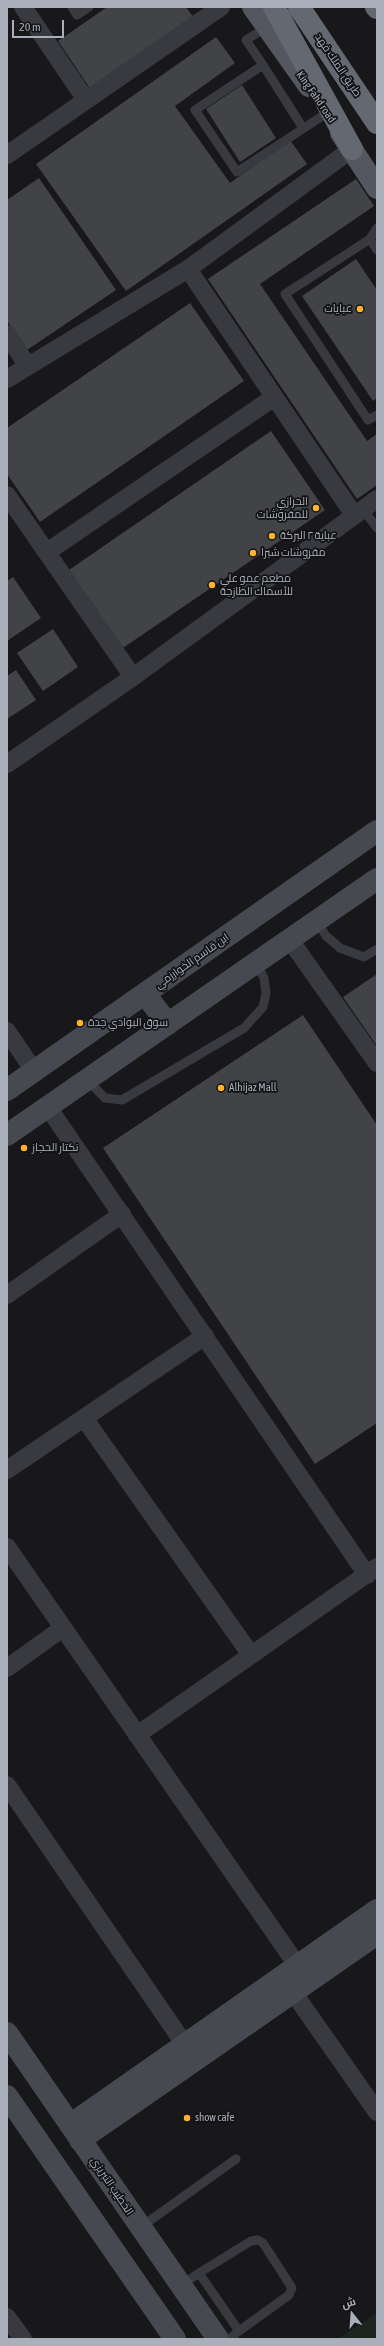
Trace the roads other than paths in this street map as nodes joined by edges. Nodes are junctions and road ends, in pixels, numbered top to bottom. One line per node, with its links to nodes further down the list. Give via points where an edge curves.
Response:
1 (23, 7): 9 (street)
2 (72, 7): 3 (lane, via 77,15)
3 (89, 7)
4 (220, 7): 9 (street)
5 (253, 7): 7 (main road, King Fahd road)
6 (299, 7): 11 (highway, طريق الملك فهد)
7 (270, 17): 8 (lane, via 246,40); 10 (main road, King Fahd road); 13 (highway)
8 (263, 65): 12 (lane); 12 (lane, via 196,110 237,172)
9 (86, 100): 14 (street)
10 (327, 113): 12 (lane); 13 (main road, King Fahd road)
11 (377, 123)
12 (303, 128)
13 (352, 149): 15 (main road, King Fahd road); 19 (street)
14 (7, 155)
15 (377, 188)
16 (377, 228): 17 (lane)
17 (370, 239): 18 (lane); 24 (lane, via 285,294 368,420)
18 (377, 250)
19 (188, 269): 21 (street); 23 (street)
20 (7, 334): 21 (street)
21 (27, 365): 22 (street)
22 (7, 379)
23 (273, 398): 26 (street); 28 (street)
24 (377, 414)
25 (7, 495): 28 (street)
26 (365, 507): 27 (lane); 29 (street)
27 (377, 528)
28 (47, 552): 29 (street)
29 (133, 677): 30 (street)
30 (8, 761)
31 (377, 831): 37 (street, ابن قاسم الخوارزمي)
32 (377, 879): 33 (street)
33 (317, 921): 34 (street); 35 (lane, via 326,936 340,948 364,957)
34 (290, 940): 36 (street); 40 (street)
35 (377, 949)
36 (256, 963): 38 (street); 42 (lane, via 264,978 266,993 263,1007 244,1028 122,1100 105,1098)
37 (145, 994): 38 (street); 41 (street, ابن قاسم الخوارزمي)
38 (168, 1024): 42 (street)
39 (7, 1032): 41 (street)
40 (377, 1063)
41 (34, 1071): 43 (street, ابن قاسم الخوارزمي)
42 (87, 1080): 44 (street)
43 (7, 1090)
44 (48, 1107): 45 (street); 46 (street)
45 (7, 1135)
46 (122, 1214): 47 (street); 48 (street)
47 (7, 1295)
48 (205, 1336): 49 (street); 52 (street)
49 (84, 1418): 50 (street); 54 (street)
50 (7, 1470)
51 (7, 1547): 53 (street)
52 (372, 1571): 54 (street)
53 (63, 1628): 55 (street); 56 (street)
54 (251, 1655): 56 (street)
55 (7, 1668)
56 (136, 1735): 60 (street)
57 (7, 1785): 63 (street)
58 (377, 1910): 60 (street)
59 (377, 1934): 61 (street)
60 (297, 1965): 63 (street)
61 (293, 1992): 65 (street); 66 (street)
62 (7, 2033): 66 (street, الخطيب التبريزي)
63 (185, 2045): 66 (street)
64 (7, 2096): 74 (street)
65 (377, 2112)
66 (75, 2132): 68 (street, الخطيب التبريزي)
67 (236, 2159): 68 (lane)
68 (141, 2228): 70 (street, الخطيب التبريزي)
69 (199, 2273): 70 (lane); 72 (lane); 72 (lane, via 250,2241 258,2240 271,2256 292,2288 288,2295)
70 (181, 2286): 75 (street, الخطيب التبريزي)
71 (7, 2317): 73 (street)
72 (239, 2331): 76 (lane)
73 (23, 2339)
74 (174, 2339)
75 (218, 2339)
76 (229, 2339)

